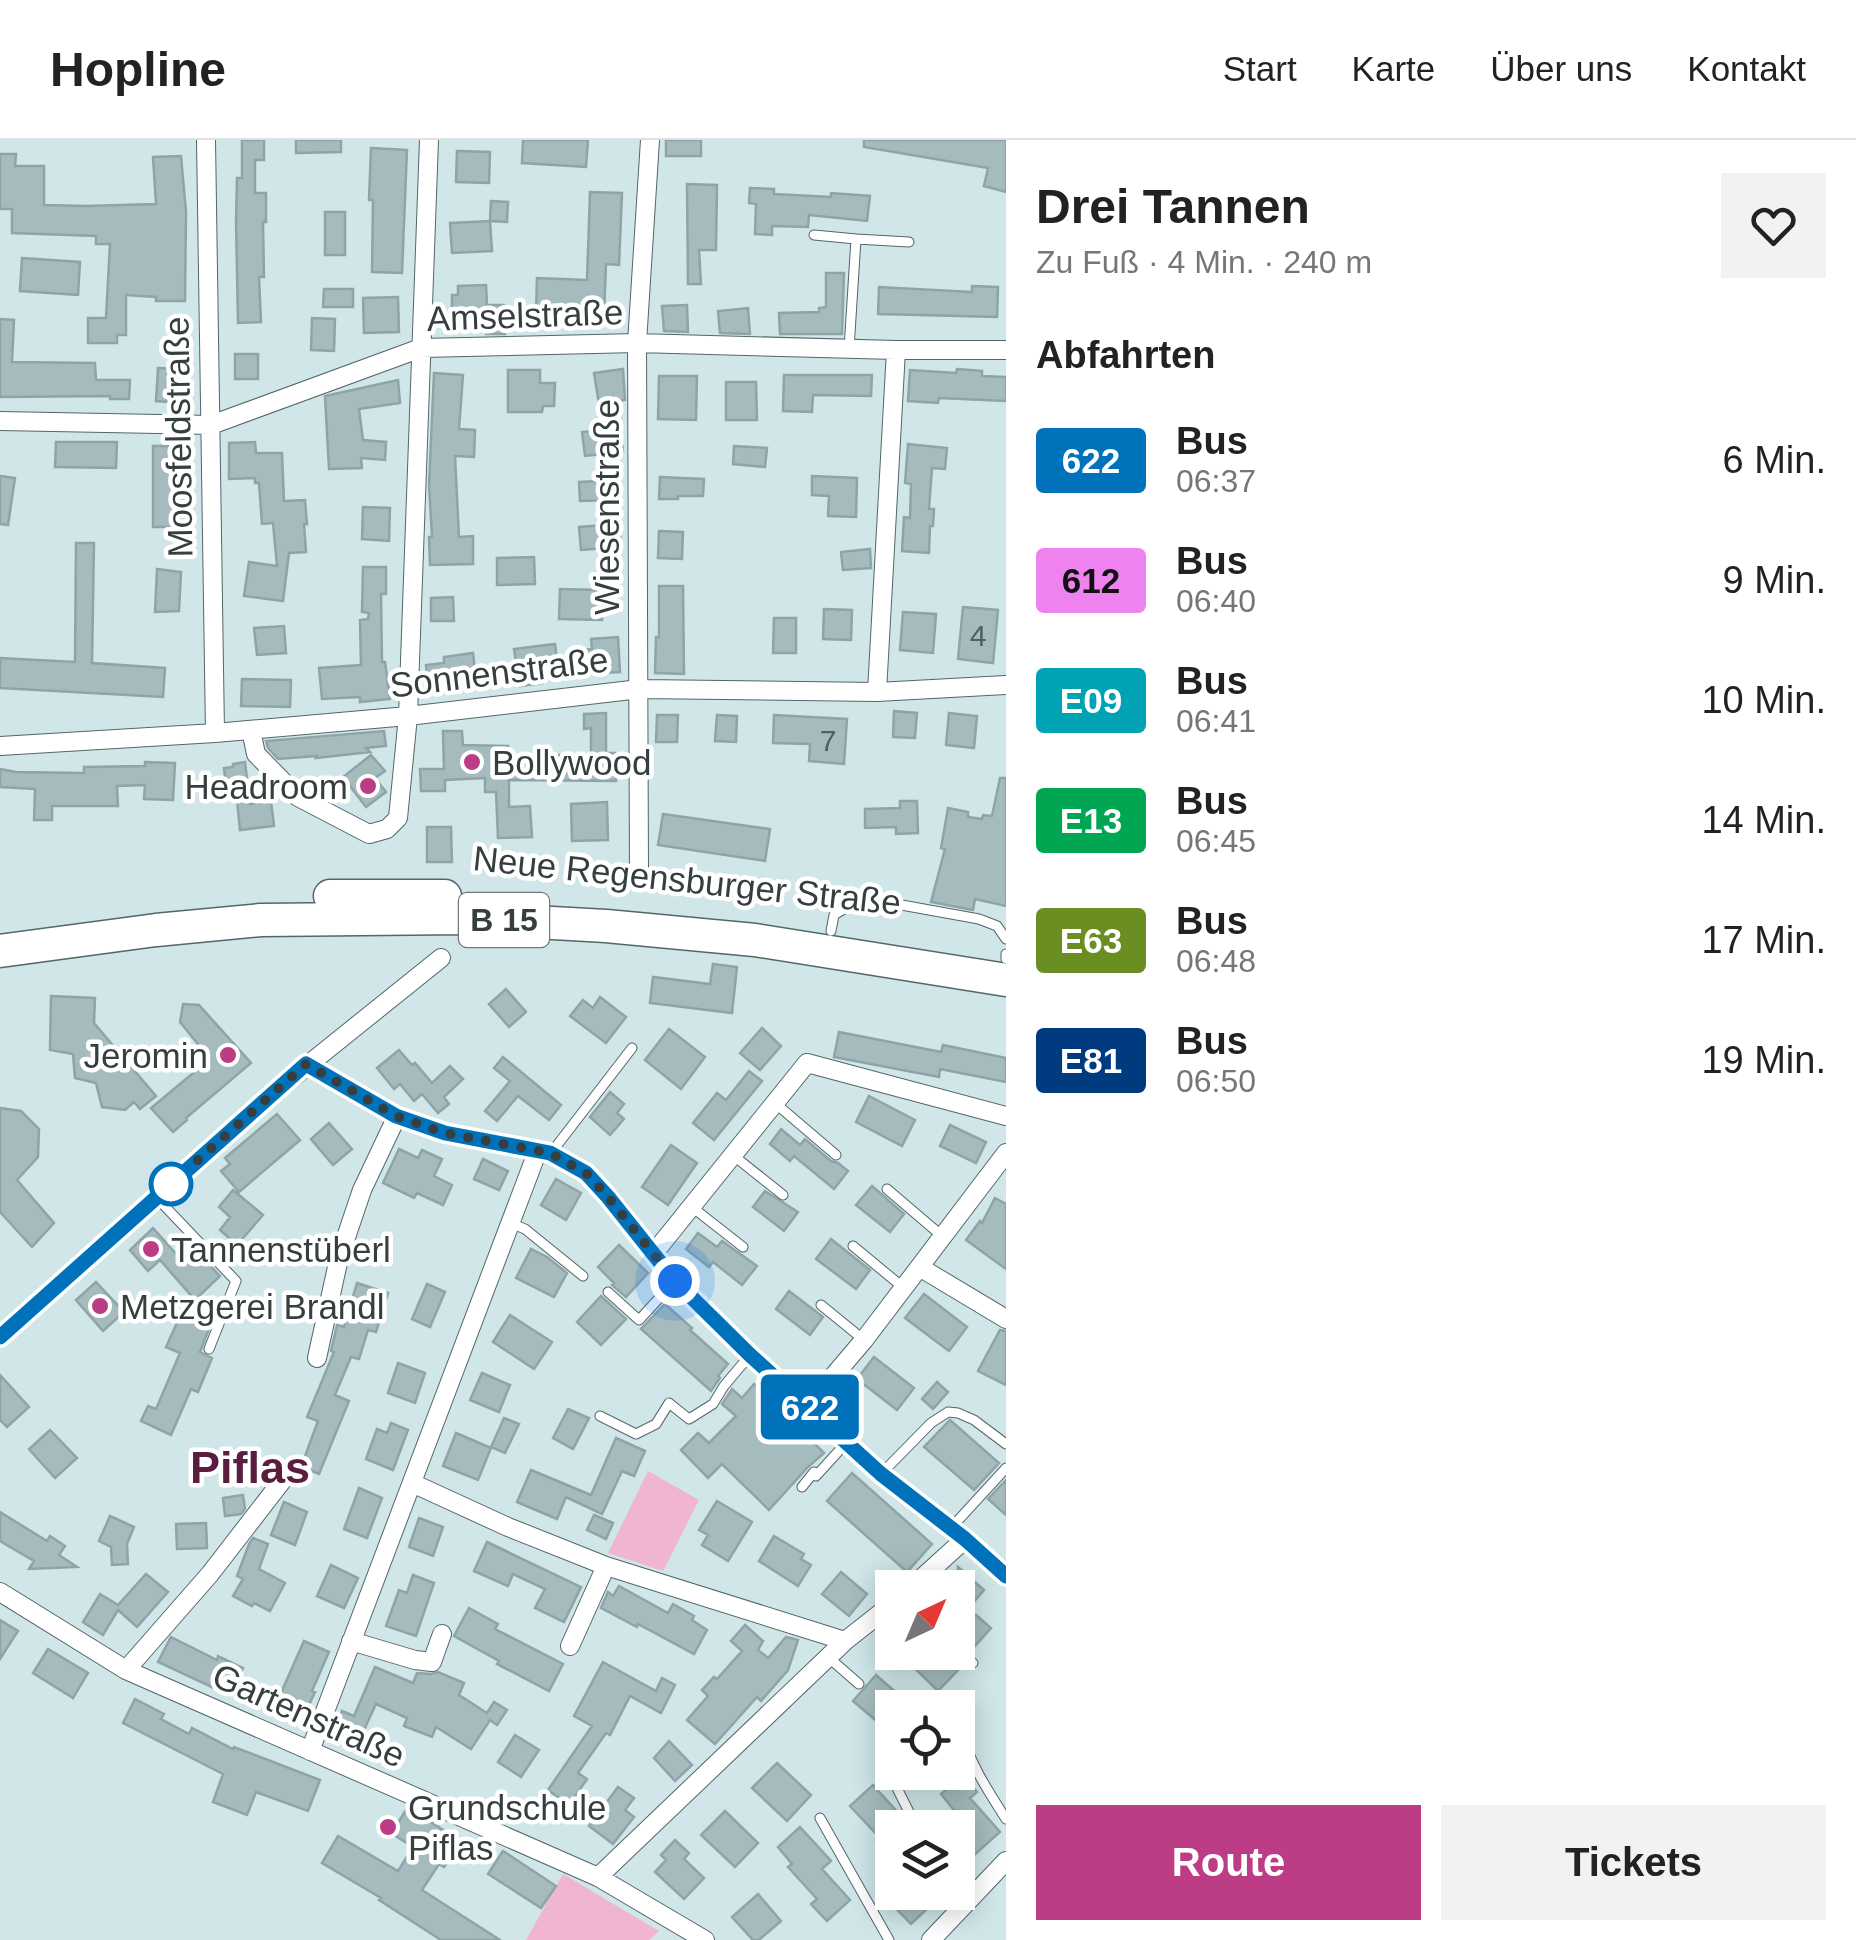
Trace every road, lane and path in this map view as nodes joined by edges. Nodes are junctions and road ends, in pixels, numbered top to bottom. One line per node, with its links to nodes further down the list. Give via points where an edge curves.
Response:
1 (206, 140): 13 (street, Moosfeldstraße)
2 (429, 140): 8 (street)
3 (650, 140): 7 (street, Wiesenstraße)
4 (814, 235): 5 (lane)
5 (856, 239): 6 (lane); 9 (lane)
6 (909, 242)
7 (637, 343): 8 (street, Amselstraße); 9 (street, Amselstraße); 15 (street, Wiesenstraße)
8 (421, 348): 13 (street, Amselstraße); 17 (street)
9 (849, 349): 10 (street, Amselstraße)
10 (896, 350): 11 (street, Amselstraße); 16 (street)
11 (1006, 350)
12 (0, 422): 13 (street, Amselstraße)
13 (210, 425): 19 (street, Moosfeldstraße)
14 (1006, 685): 16 (street, Sonnenstraße)
15 (640, 689): 16 (street, Sonnenstraße); 17 (street, Sonnenstraße); 21 (street, Wiesenstraße)
16 (877, 692)
17 (408, 716): 18 (street, Sonnenstraße); 18 (street, via 398,818 369,834 298,797 256,754)
18 (251, 730): 19 (street, Sonnenstraße)
19 (216, 733): 20 (street, Sonnenstraße)
20 (0, 746)
21 (639, 874)
22 (0, 929): 23 (highway, Neue Regensburger Straße / B 15, via 190,904 386,894 616,906)
23 (832, 931): 24 (lane, via 834,916 852,904 896,904 978,919 997,926); 26 (highway, Neue Regensburger Straße / B 15)
24 (1006, 939)
25 (0, 952): 28 (highway, Neue Regensburger Straße / B 15, via 261,920 461,918 755,940)
26 (1006, 957)
27 (441, 958): 30 (street)
28 (1006, 980)
29 (632, 1048): 34 (lane)
30 (306, 1064): 32 (street); 40 (street)
31 (775, 1102): 33 (street, via 807,1063); 36 (lane); 37 (street)
32 (396, 1116): 34 (street, via 445,1133); 58 (street, via 345,1240)
33 (1006, 1116)
34 (544, 1151): 42 (street); 46 (street, via 586,1173)
35 (1006, 1154): 43 (street)
36 (836, 1155)
37 (733, 1156): 39 (lane); 41 (street)
38 (886, 1189): 43 (lane)
39 (783, 1195)
40 (156, 1197): 54 (street); 56 (lane, via 236,1281)
41 (692, 1207): 45 (lane); 46 (street)
42 (510, 1224): 48 (lane); 66 (street)
43 (943, 1238): 47 (street)
44 (853, 1246): 50 (lane)
45 (743, 1247)
46 (654, 1253): 49 (street)
47 (920, 1268): 50 (street); 53 (street)
48 (583, 1276)
49 (675, 1281): 51 (lane, via 639,1320); 57 (street)
50 (904, 1289): 55 (street)
51 (608, 1292)
52 (820, 1305): 55 (lane)
53 (1006, 1319)
54 (0, 1337)
55 (864, 1340): 59 (street)
56 (210, 1349)
57 (750, 1355): 59 (street); 60 (lane, via 713,1404 689,1419 669,1402 656,1424 636,1434)
58 (317, 1358)
59 (808, 1406): 61 (street)
60 (600, 1416)
61 (846, 1443): 64 (street); 67 (lane)
62 (1006, 1444): 64 (lane, via 969,1417 948,1412)
63 (1006, 1468): 68 (lane)
64 (881, 1474): 68 (street)
65 (285, 1477): 79 (street)
66 (412, 1483): 69 (street); 75 (street)
67 (802, 1486)
68 (958, 1534): 70 (street); 71 (street)
69 (606, 1566): 76 (street); 77 (street)
70 (927, 1570)
71 (1006, 1576)
72 (0, 1592): 79 (street, Gartenstraße)
73 (875, 1620): 76 (street)
74 (442, 1634): 75 (street, via 432,1662)
75 (352, 1641): 81 (street)
76 (844, 1641): 78 (street)
77 (570, 1646)
78 (828, 1657): 80 (lane); 86 (street)
79 (126, 1670): 81 (street, Gartenstraße)
80 (859, 1684)
81 (310, 1751): 86 (street, Gartenstraße)
82 (975, 1768): 84 (lane)
83 (820, 1818): 90 (lane)
84 (1006, 1819)
85 (1006, 1861): 87 (street)
86 (598, 1877): 89 (street, Gartenstraße)
87 (975, 1885)
88 (949, 1910): 91 (street)
89 (704, 1940)
90 (889, 1940)
91 (931, 1940)

